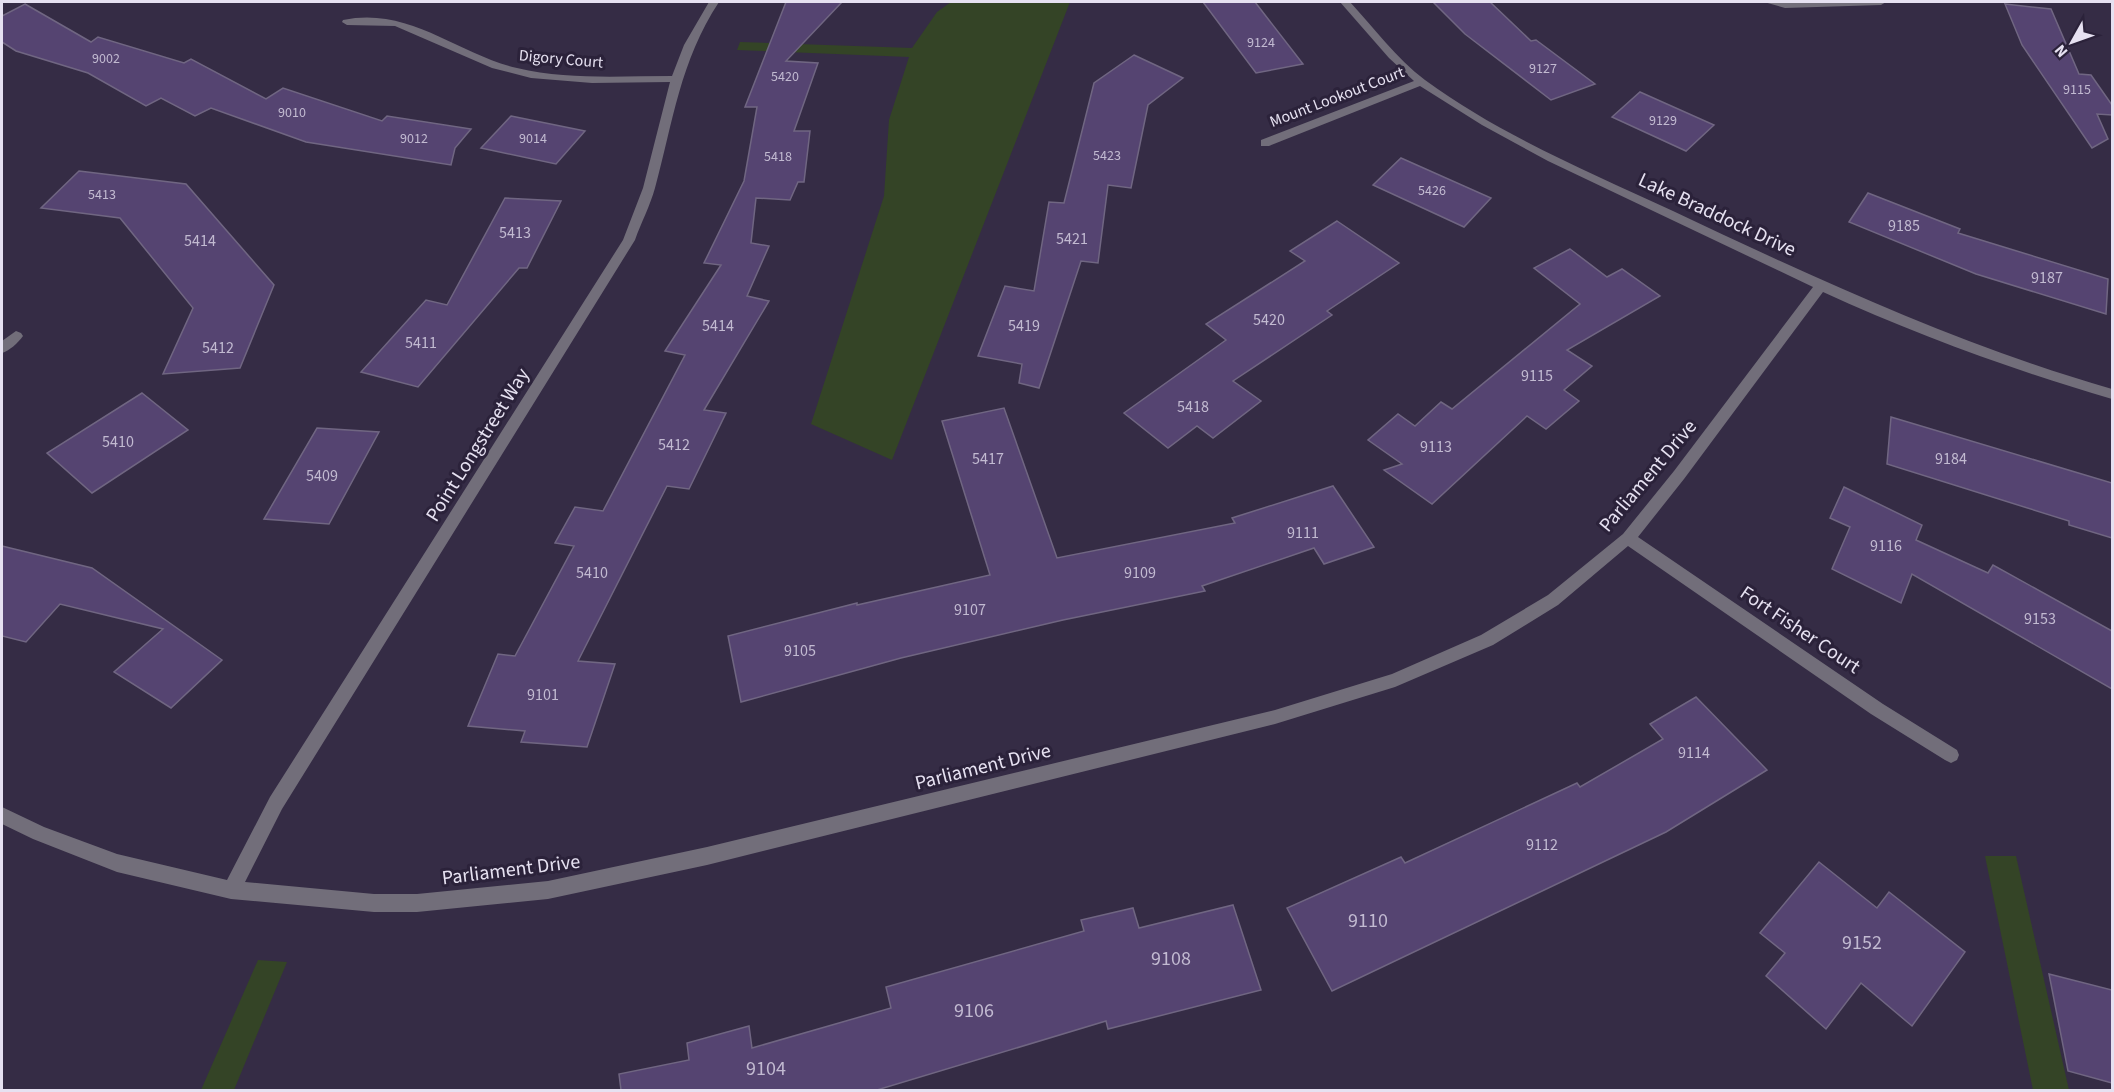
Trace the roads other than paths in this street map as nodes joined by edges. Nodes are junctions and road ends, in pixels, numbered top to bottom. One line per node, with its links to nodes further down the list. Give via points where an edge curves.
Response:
1 (714, 2): 6 (street, Point Longstreet Way, via 689,39)
2 (1345, 2): 7 (street, Lake Braddock Drive)
3 (1769, 2): 4 (street)
4 (1881, 2)
5 (346, 22): 6 (street, Digory Court, via 395,22 473,58 538,75)
6 (675, 79): 16 (street, Point Longstreet Way, via 648,191 628,240 276,803)
7 (1421, 82): 8 (street, Mount Lookout Court); 9 (street, Lake Braddock Drive, via 1547,156)
8 (1265, 143)
9 (1820, 286): 12 (street, Lake Braddock Drive, via 1972,349); 13 (street, Parliament Drive, via 1680,475)
10 (16, 336): 11 (street)
11 (2, 348)
12 (2112, 394)
13 (1628, 538): 14 (street, Fort Fisher Court, via 1877,709); 16 (street, Parliament Drive, via 1552,600 1487,640 1395,680 1275,717 707,856 548,890 374,903)
14 (1951, 755)
15 (2, 815): 16 (street, Parliament Drive, via 117,863)
16 (231, 890)

